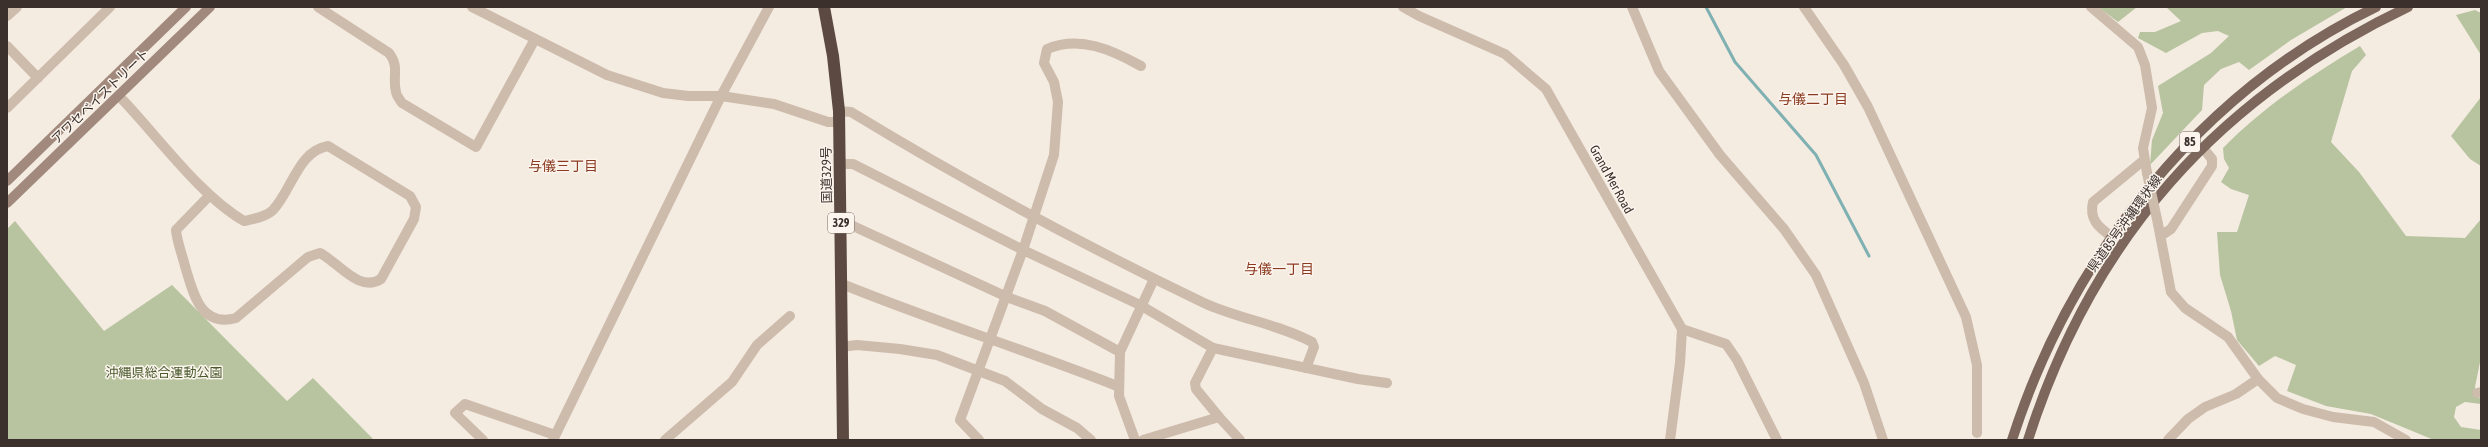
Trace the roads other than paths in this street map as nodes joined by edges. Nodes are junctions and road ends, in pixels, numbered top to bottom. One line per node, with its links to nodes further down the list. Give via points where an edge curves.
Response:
1 (17, 7): 15 (street)
2 (186, 7): 27 (main road, アワセベイストリート)
3 (210, 7): 20 (main road, アワセベイストリート)
4 (318, 7): 16 (street, via 389,53 395,60 396,92 402,103 476,147)
5 (472, 7): 16 (street)
6 (769, 7): 21 (street)
7 (824, 7): 23 (highway, 国道329号 / 329, via 834,56)
8 (1403, 7): 40 (street, Grand Mer Road, via 1505,54 1546,89)
9 (1632, 7): 63 (street, via 1659,71 1720,155 1784,229 1816,275 1864,382)
10 (1804, 7): 51 (street, via 1844,65 1868,107 1966,317 1977,365)
11 (2091, 7): 25 (street, via 2138,47 2146,65 2152,108 2143,148)
12 (2376, 7): 33 (main road, 県道85号沖縄環状線 / 85, via 2294,55 2241,94 2163,171)
13 (2408, 7): 24 (main road, 県道85号沖縄環状線 / 85, via 2372,24 2301,67 2266,92)
14 (104, 9): 19 (street)
15 (7, 16)
16 (535, 39): 21 (street, via 607,75 663,94)
17 (7, 46): 19 (street)
18 (1141, 66): 30 (street, via 1118,54 1080,43 1057,45 1047,49 1044,63 1054,82 1058,102 1054,155)
19 (38, 78): 22 (street)
20 (119, 96): 28 (street); 29 (main road, アワセベイストリート)
21 (721, 96): 23 (street, via 774,104 828,122); 52 (street)
22 (7, 108)
23 (839, 116): 26 (highway, 国道329号 / 329); 30 (street, via 851,112)
24 (2203, 148): 32 (street, via 2212,159 2212,166 2171,229); 65 (main road, 県道85号沖縄環状線 / 85, via 2144,213 2109,262 2070,331 2038,406)
25 (2144, 160): 32 (street, bridge); 33 (street, via 2093,202 2092,217 2096,224)
26 (840, 164): 31 (highway, 国道329号 / 329); 34 (street, via 853,164)
27 (7, 181)
28 (210, 195): 28 (street, via 176,230 198,305 212,318 223,322 236,318 308,257 320,253 361,283 374,284 382,279 414,219 416,207 410,196 328,146 312,151 272,210 257,218 244,221)
29 (7, 203)
30 (1035, 219): 34 (street); 35 (street)
31 (841, 224): 36 (highway, 国道329号 / 329); 37 (street, via 851,225)
32 (2162, 235): 47 (street, via 2171,292 2186,308 2228,337)
33 (2111, 236): 64 (main road, 県道85号沖縄環状線 / 85, via 2058,324 2024,403)
34 (1024, 250): 37 (street); 38 (street)
35 (1154, 279): 38 (street); 45 (street, via 1207,304 1294,332 1312,342 1314,347)
36 (842, 284): 41 (street, via 907,311); 42 (highway, 国道329号 / 329)
37 (1007, 296): 41 (street); 44 (street, via 1045,311)
38 (1140, 305): 43 (street); 44 (street)
39 (790, 316): 54 (street, via 757,345 732,382)
40 (1682, 329): 61 (street); 62 (street, via 1726,344 1737,360)
41 (990, 339): 46 (street); 49 (street)
42 (841, 347): 46 (street, via 857,345 900,348 937,355); 55 (highway, 国道329号 / 329)
43 (1213, 348): 45 (street); 50 (street, via 1195,383 1196,389)
44 (1120, 352): 49 (street)
45 (1306, 368): 48 (street)
46 (980, 371): 56 (street, via 960,420); 57 (street, via 1005,381 1042,409 1077,428)
47 (2258, 379): 66 (street, via 2236,394 2194,415); 67 (street, via 2276,398 2333,417 2374,422)
48 (1387, 383)
49 (1117, 386): 58 (street)
50 (1219, 417): 59 (street); 60 (street)
51 (1977, 433)
52 (554, 437): 53 (street, via 465,404 455,412)
53 (483, 440)
54 (665, 440)
55 (843, 440)
56 (979, 440)
57 (1091, 440)
58 (1135, 440)
59 (1143, 440)
60 (1240, 440)
61 (1670, 440)
62 (1777, 440)
63 (1883, 440)
64 (2012, 440)
65 (2028, 440)
66 (2168, 440)
67 (2406, 440)

